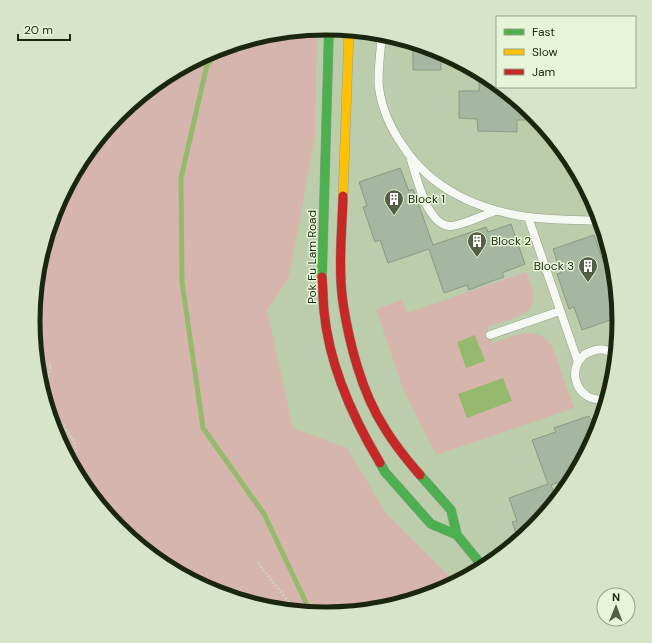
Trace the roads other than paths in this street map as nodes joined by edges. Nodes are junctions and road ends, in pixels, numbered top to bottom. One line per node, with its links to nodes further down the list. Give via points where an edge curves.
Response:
1 (329, 35): 13 (main road, Pok Fu Lam Road, via 322,268 324,312 332,354 356,418 385,472 431,524)
2 (349, 36): 13 (main road, Pok Fu Lam Road, via 341,257 343,302 349,338 356,366 384,426 406,459 451,510)
3 (382, 41): 4 (lane, via 379,87 384,111 395,135)
4 (410, 157): 5 (lane, via 427,176 448,191 471,203); 5 (lane, via 428,210 436,221 449,226)
5 (496, 210): 6 (lane)
6 (528, 217): 7 (lane); 8 (lane)
7 (594, 221)
8 (560, 311): 9 (lane); 11 (lane)
9 (490, 335)
10 (611, 352): 11 (lane, via 598,349 590,351)
11 (578, 362): 12 (lane, via 575,380 578,388 584,395)
12 (602, 400)
13 (457, 535): 14 (main road, Pok Fu Lam Road)
14 (480, 563)

